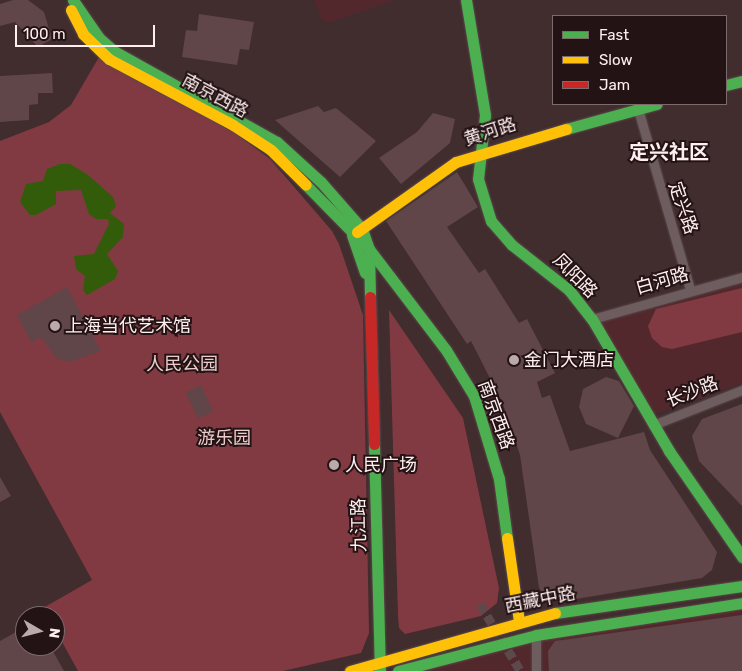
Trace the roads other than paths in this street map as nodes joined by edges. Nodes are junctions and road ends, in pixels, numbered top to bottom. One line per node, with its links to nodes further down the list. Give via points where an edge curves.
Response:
1 (68, 0): 9 (main road, 南京西路, via 80,29 100,52 256,139)
2 (73, 0): 9 (main road, 南京西路, via 99,38 114,51 278,142 321,182)
3 (466, 0): 8 (main road, 凤阳路, via 485,115)
4 (742, 81): 5 (main road)
5 (727, 85)
6 (653, 105): 7 (main road, 黄河路)
7 (638, 109): 8 (main road, 黄河路); 13 (street, 定兴路)
8 (483, 151): 9 (main road, 黄河路, via 456,162); 14 (main road, 凤阳路, via 478,180 491,221 512,244 569,290)
9 (357, 232): 10 (main road, 南京西路); 12 (main road, 九江路)
10 (369, 249): 12 (main road, 九江路); 20 (main road, 南京西路, via 446,350 474,396 499,479)
11 (742, 277): 13 (street, 白河路)
12 (370, 288): 22 (main road, 九江路)
13 (690, 289): 14 (street, 白河路)
14 (592, 319): 16 (main road, 凤阳路)
15 (742, 390): 16 (street, 长沙路)
16 (653, 425): 17 (main road, 凤阳路)
17 (742, 557)
18 (742, 586): 20 (main road, 西藏中路)
19 (742, 604): 21 (main road, 西藏中路)
20 (519, 621): 22 (main road, 西藏中路)
21 (536, 635): 24 (main road, 西藏中路); 25 (street)
22 (380, 666): 23 (main road, 西藏中路)
23 (350, 671)
24 (398, 671)
25 (536, 671)

